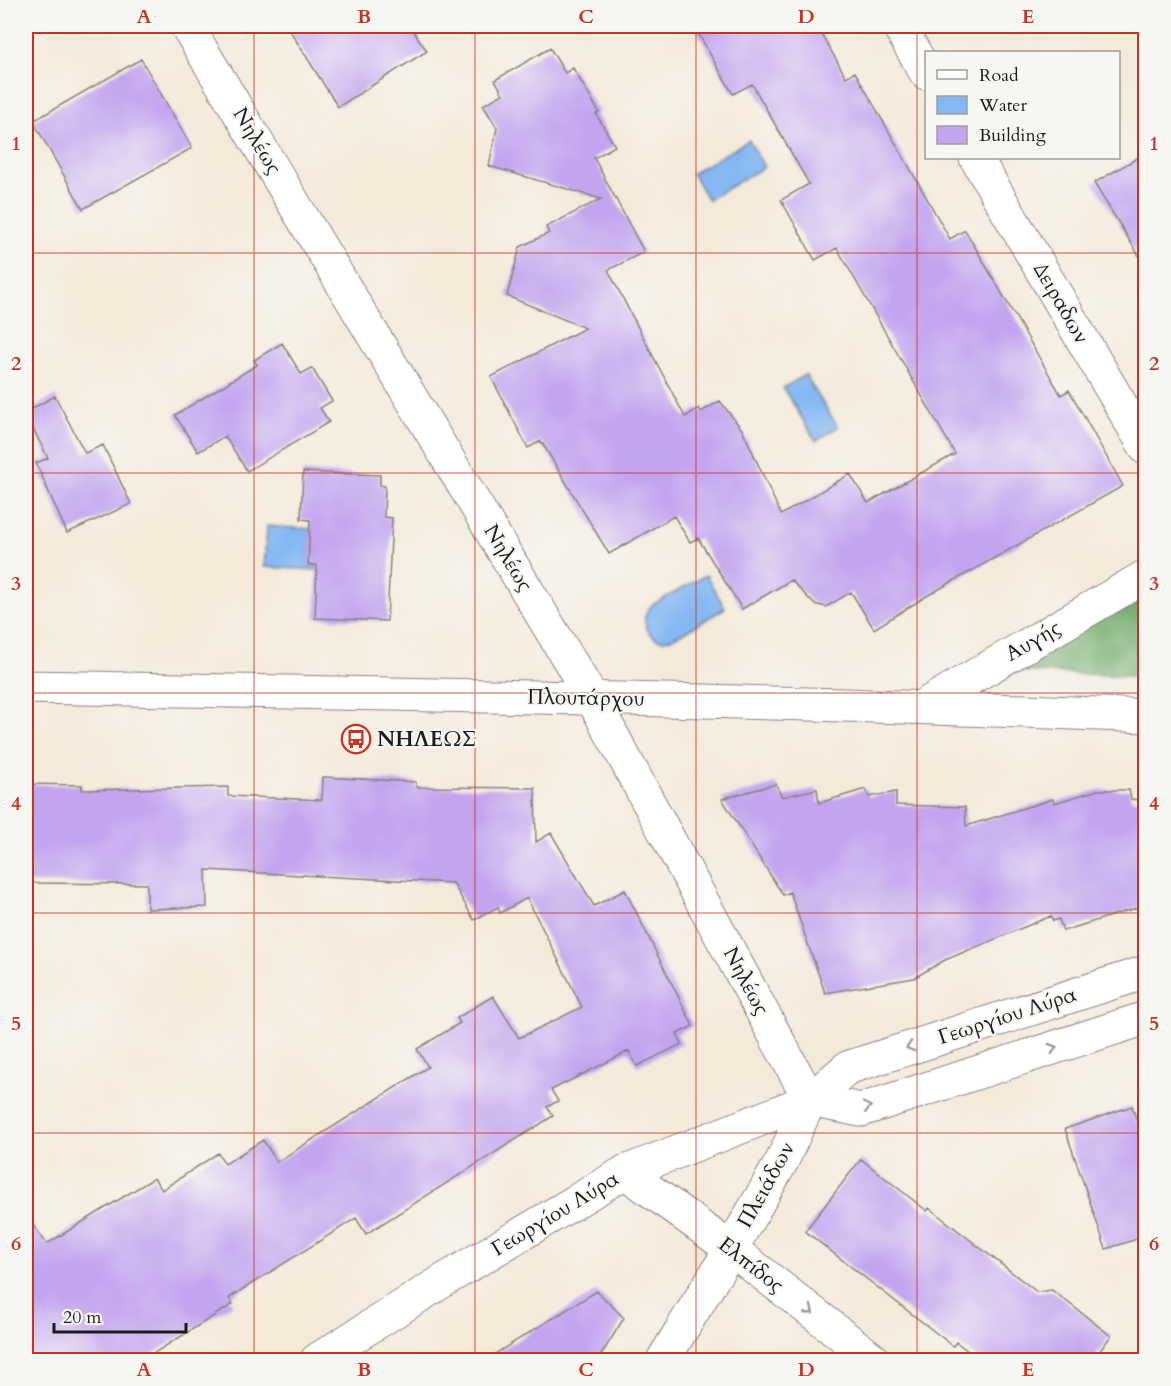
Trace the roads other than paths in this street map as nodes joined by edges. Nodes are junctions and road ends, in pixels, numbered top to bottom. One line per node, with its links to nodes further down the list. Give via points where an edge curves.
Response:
1 (187, 26): 8 (street, Νηλέως)
2 (899, 26): 3 (street)
3 (925, 70)
4 (977, 159): 5 (street, Δειραδων)
5 (1146, 448)
6 (1146, 576): 9 (street, Αυγής)
7 (26, 687): 8 (street, Πλουτάρχου)
8 (592, 698): 9 (street, Πλουτάρχου); 13 (street, Νηλέως)
9 (921, 707): 10 (street, Πλουτάρχου)
10 (1146, 716)
11 (1146, 972): 13 (street, Γεωργίου Λύρα, one-way to 13, via 847,1068)
12 (1146, 1018): 13 (street, one-way to 12, via 861,1110)
13 (810, 1100): 14 (street, Γεωργίου Λύρα); 15 (street, Πλειάδων, via 782,1161)
14 (625, 1172): 15 (street, Ελπίδος); 16 (street, Γεωργίου Λύρα)
15 (731, 1249): 17 (street, Πλειάδων); 18 (street, Ελπίδος, one-way to 18)
16 (317, 1360)
17 (663, 1360)
18 (874, 1360)

